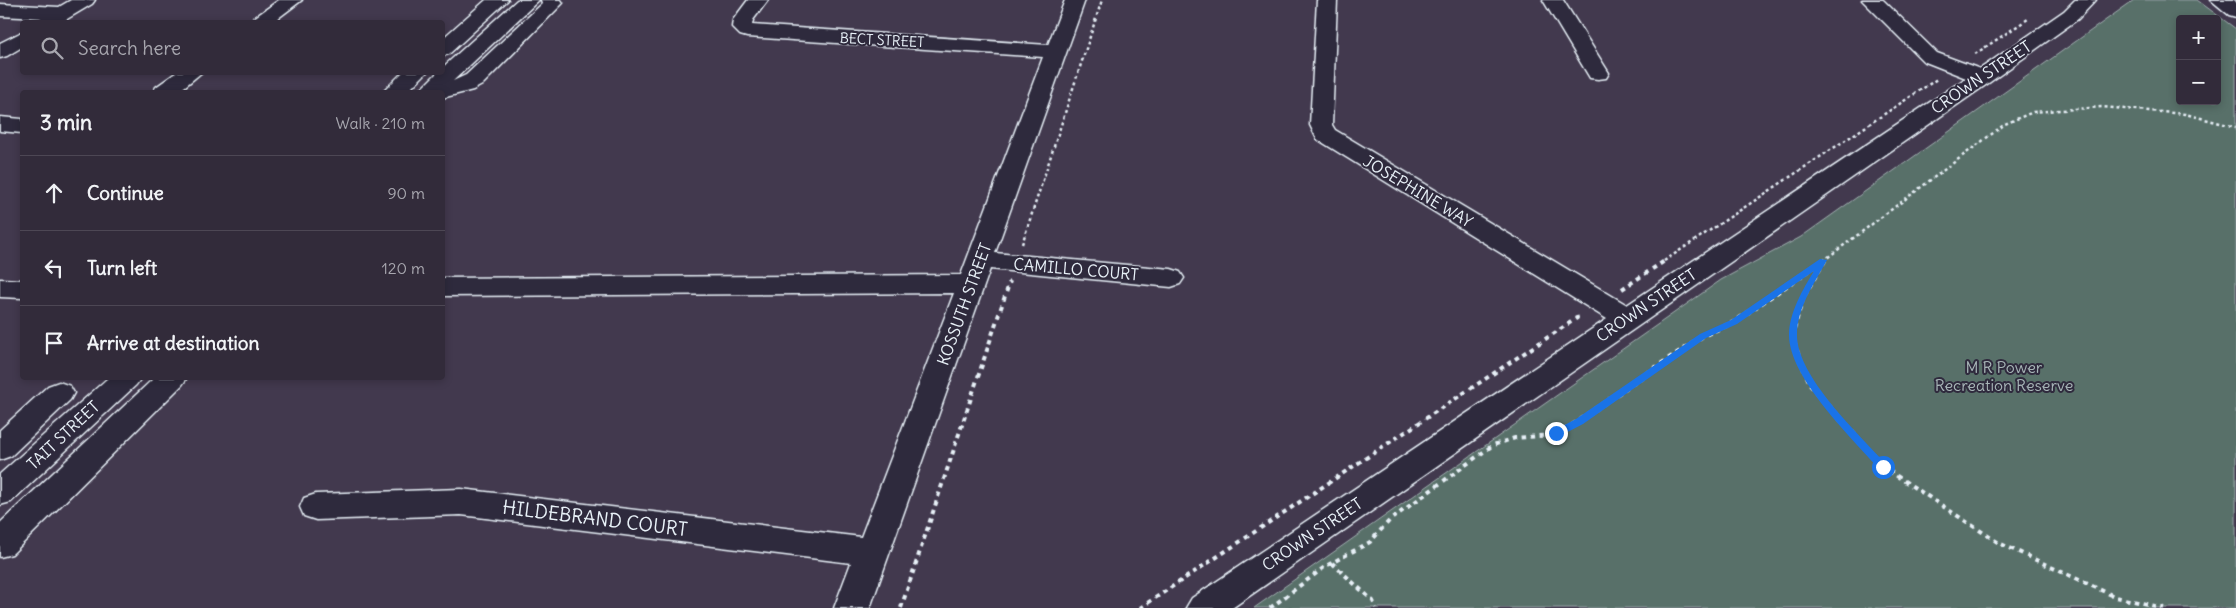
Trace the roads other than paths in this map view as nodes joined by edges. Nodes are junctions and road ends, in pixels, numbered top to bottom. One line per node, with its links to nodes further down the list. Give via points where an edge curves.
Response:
1 (85, 0): 15 (street)
2 (292, 0): 16 (street)
3 (498, 0): 18 (street)
4 (529, 0): 27 (street)
5 (551, 0): 28 (street, via 550,7 474,80)
6 (758, 0): 20 (street, BECT STREET, via 742,22 746,30)
7 (1075, 0): 20 (street, KOSSUTH STREET)
8 (1327, 0): 36 (street, JOSEPHINE WAY, via 1321,125 1325,134)
9 (1553, 0): 21 (street)
10 (1872, 0): 24 (street, via 1926,53)
11 (2086, 0): 24 (street, CROWN STREET, via 2071,15)
12 (2221, 0): 14 (street)
13 (0, 10): 15 (street)
14 (2236, 11)
15 (55, 18)
16 (264, 20)
17 (20, 39): 19 (street)
18 (445, 47)
19 (0, 52)
20 (1056, 52): 31 (street, KOSSUTH STREET)
21 (1598, 74)
22 (188, 75): 25 (street)
23 (414, 75): 26 (street)
24 (1982, 77): 36 (street, CROWN STREET)
25 (167, 90)
26 (396, 90)
27 (431, 90)
28 (445, 90)
29 (0, 124): 30 (street)
30 (20, 126)
31 (976, 272): 32 (street, CAMILLO COURT, via 1015,263); 33 (street, CAMILLO COURT); 44 (street, KOSSUTH STREET)
32 (1170, 278)
33 (445, 287)
34 (0, 288): 35 (street)
35 (20, 289)
36 (1627, 318): 46 (street, CROWN STREET)
37 (124, 380): 41 (street, TAIT STREET)
38 (170, 380): 43 (street)
39 (59, 393): 40 (street)
40 (0, 448)
41 (0, 493)
42 (316, 507): 44 (street, HILDEBRAND COURT, via 461,502)
43 (0, 544)
44 (872, 552): 45 (street, KOSSUTH STREET)
45 (852, 608)
46 (1204, 608)

